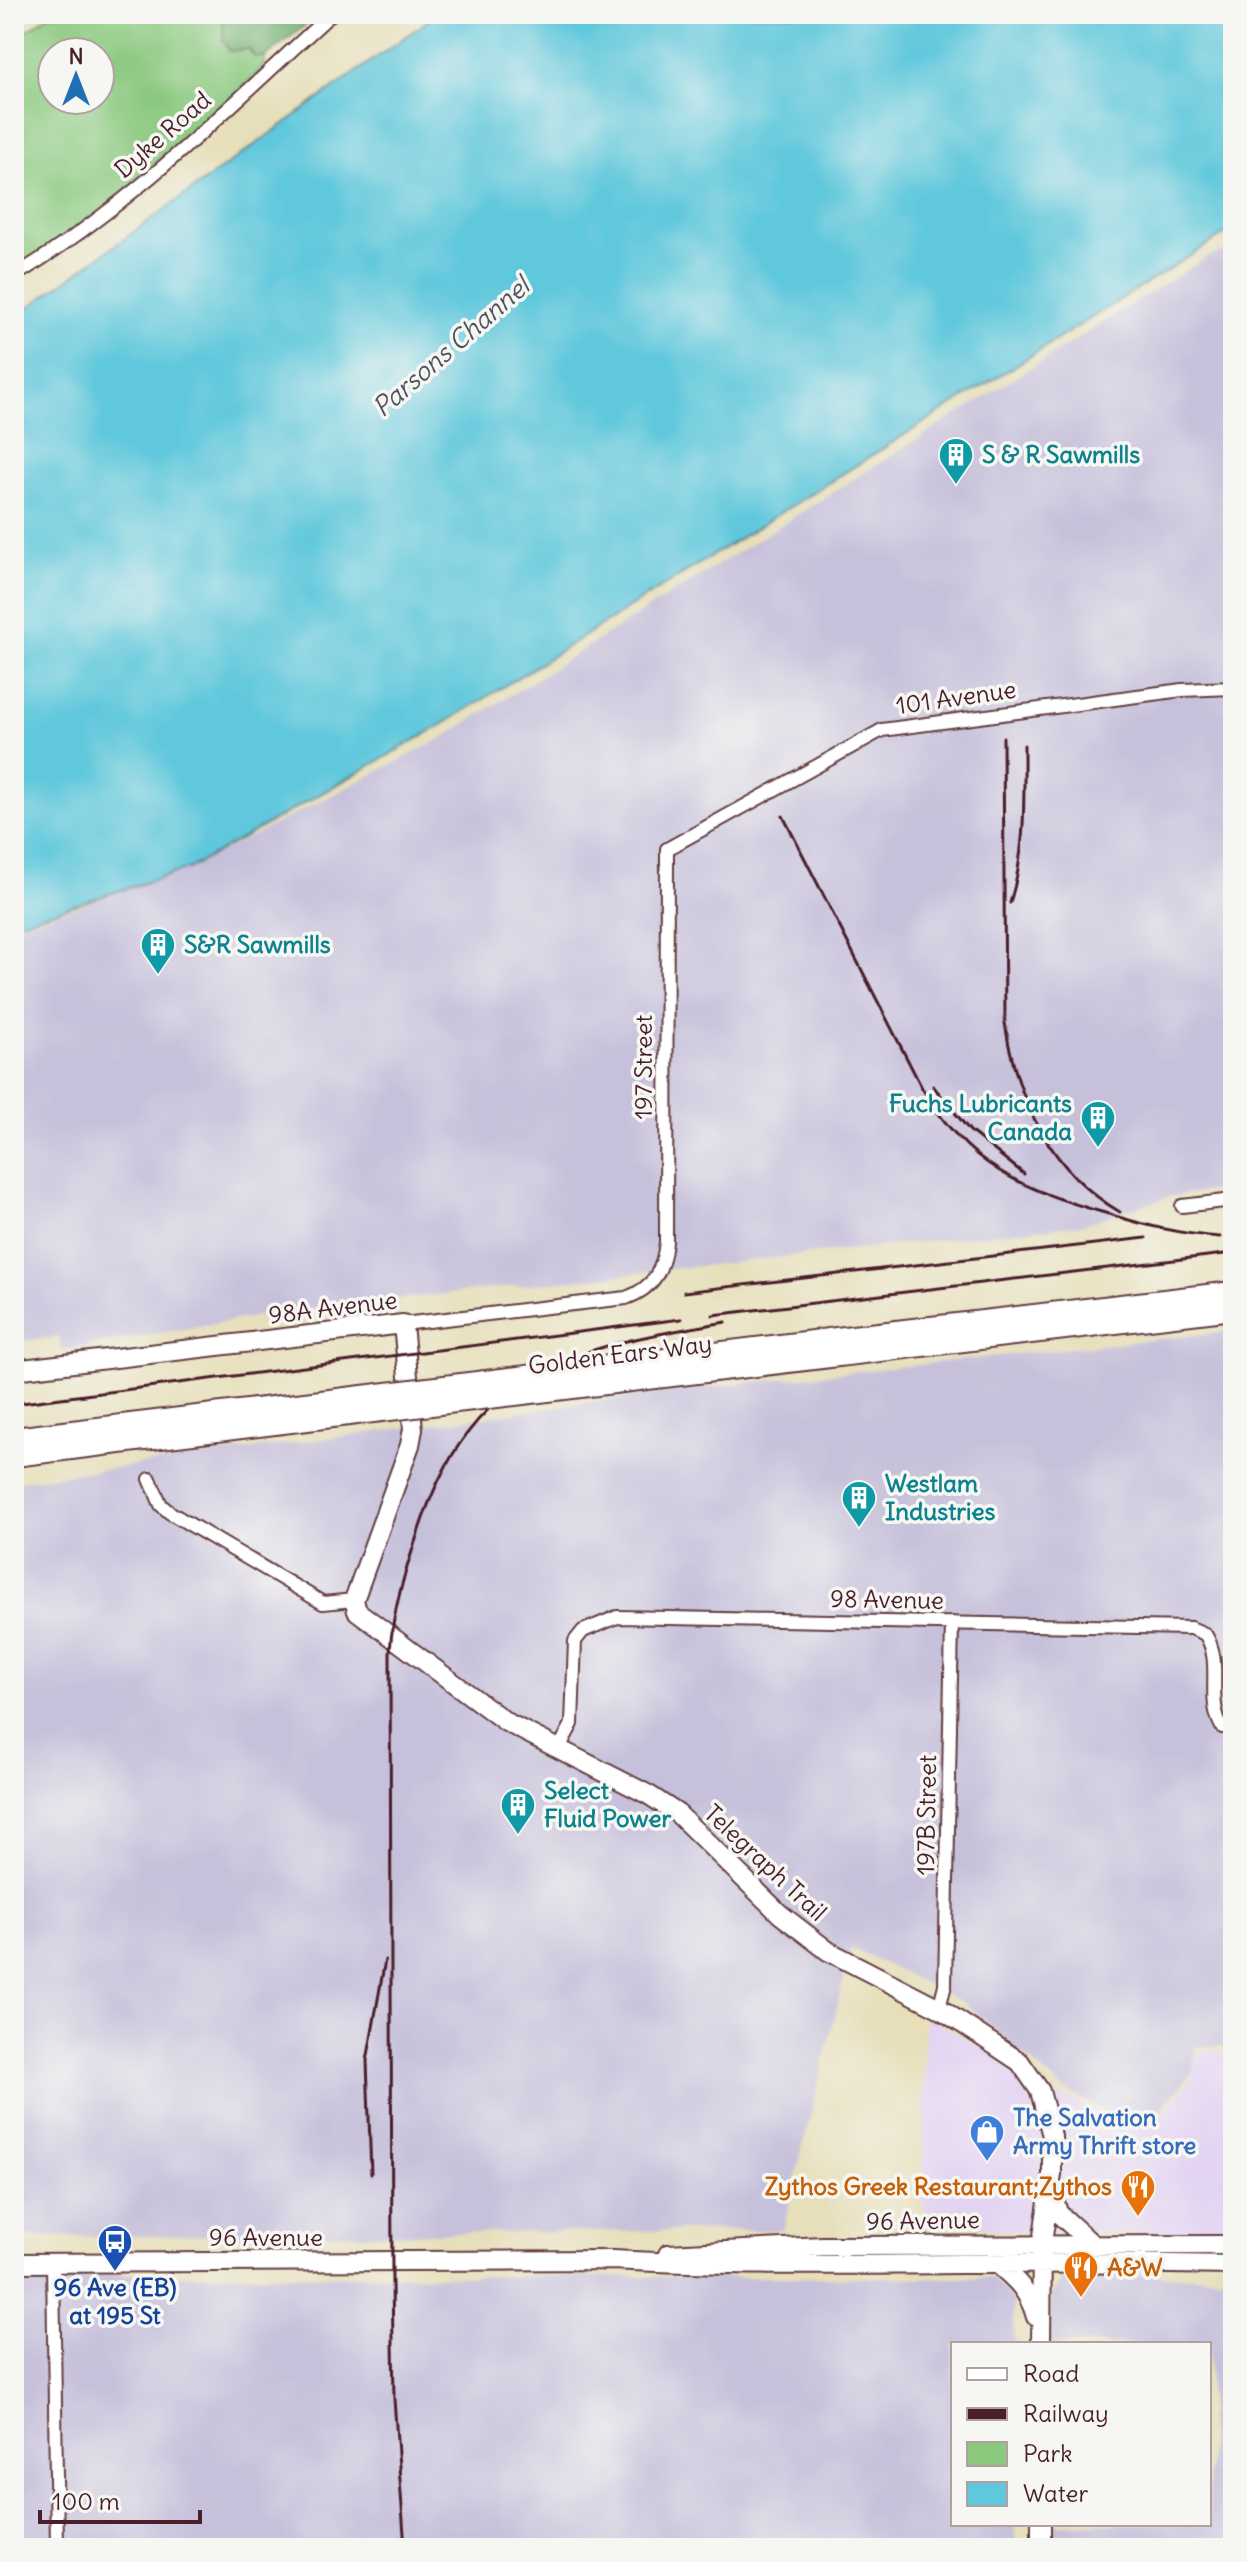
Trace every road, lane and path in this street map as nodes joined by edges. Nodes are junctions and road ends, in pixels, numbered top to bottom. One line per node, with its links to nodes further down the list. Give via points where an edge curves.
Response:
1 (331, 14): 2 (street, Dyke Road, via 117,204)
2 (14, 276)
3 (1233, 688): 4 (street, 101 Avenue, via 1182,690 882,730)
4 (667, 849): 7 (street, 197 Street, via 666,1242)
5 (1233, 1200): 6 (street)
6 (1182, 1206)
7 (653, 1281): 10 (street, 98A Avenue, via 626,1298)
8 (1233, 1293): 11 (highway, Golden Ears Way)
9 (1233, 1308): 11 (highway, Golden Ears Way)
10 (403, 1324): 12 (main road, 98A Avenue); 17 (main road, via 413,1429)
11 (854, 1345): 13 (highway, Golden Ears Way, bridge)
12 (14, 1370)
13 (306, 1411): 14 (highway, Golden Ears Way); 15 (highway, Golden Ears Way)
14 (14, 1439)
15 (14, 1455)
16 (150, 1479): 17 (street, via 169,1512 323,1603)
17 (354, 1600): 20 (main road, Telegraph Trail, via 366,1621 506,1722)
18 (952, 1623): 19 (street, 98 Avenue, via 1191,1628 1205,1634 1214,1651 1214,1713); 20 (street, 98 Avenue, via 617,1617 583,1631 575,1641 572,1724); 21 (street, 197B Street, via 945,1985)
19 (1222, 1727)
20 (558, 1750): 21 (main road, Telegraph Trail, via 678,1814 780,1914 828,1951)
21 (939, 2008): 22 (main road, Telegraph Trail, via 1006,2049 1033,2078 1049,2117)
22 (1050, 2185): 23 (main road, via 1058,2213); 25 (main road, Telegraph Trail)
23 (1092, 2244): 24 (main road, 96 Avenue); 25 (main road, 96 Avenue)
24 (1233, 2245)
25 (1042, 2252): 26 (main road, 96 Avenue, via 750,2247); 27 (main road, 96 Avenue); 30 (main road, 96 Avenue); 31 (main road, Telegraph Trail)
26 (614, 2260): 27 (main road, 96 Avenue, via 750,2265); 29 (main road, 96 Avenue)
27 (995, 2262): 31 (main road, via 1030,2297)
28 (14, 2263): 29 (main road, 96 Avenue)
29 (53, 2263): 33 (street)
30 (1233, 2265)
31 (1041, 2340)
32 (1041, 2526): 34 (main road)
33 (57, 2548)
34 (1041, 2548)

